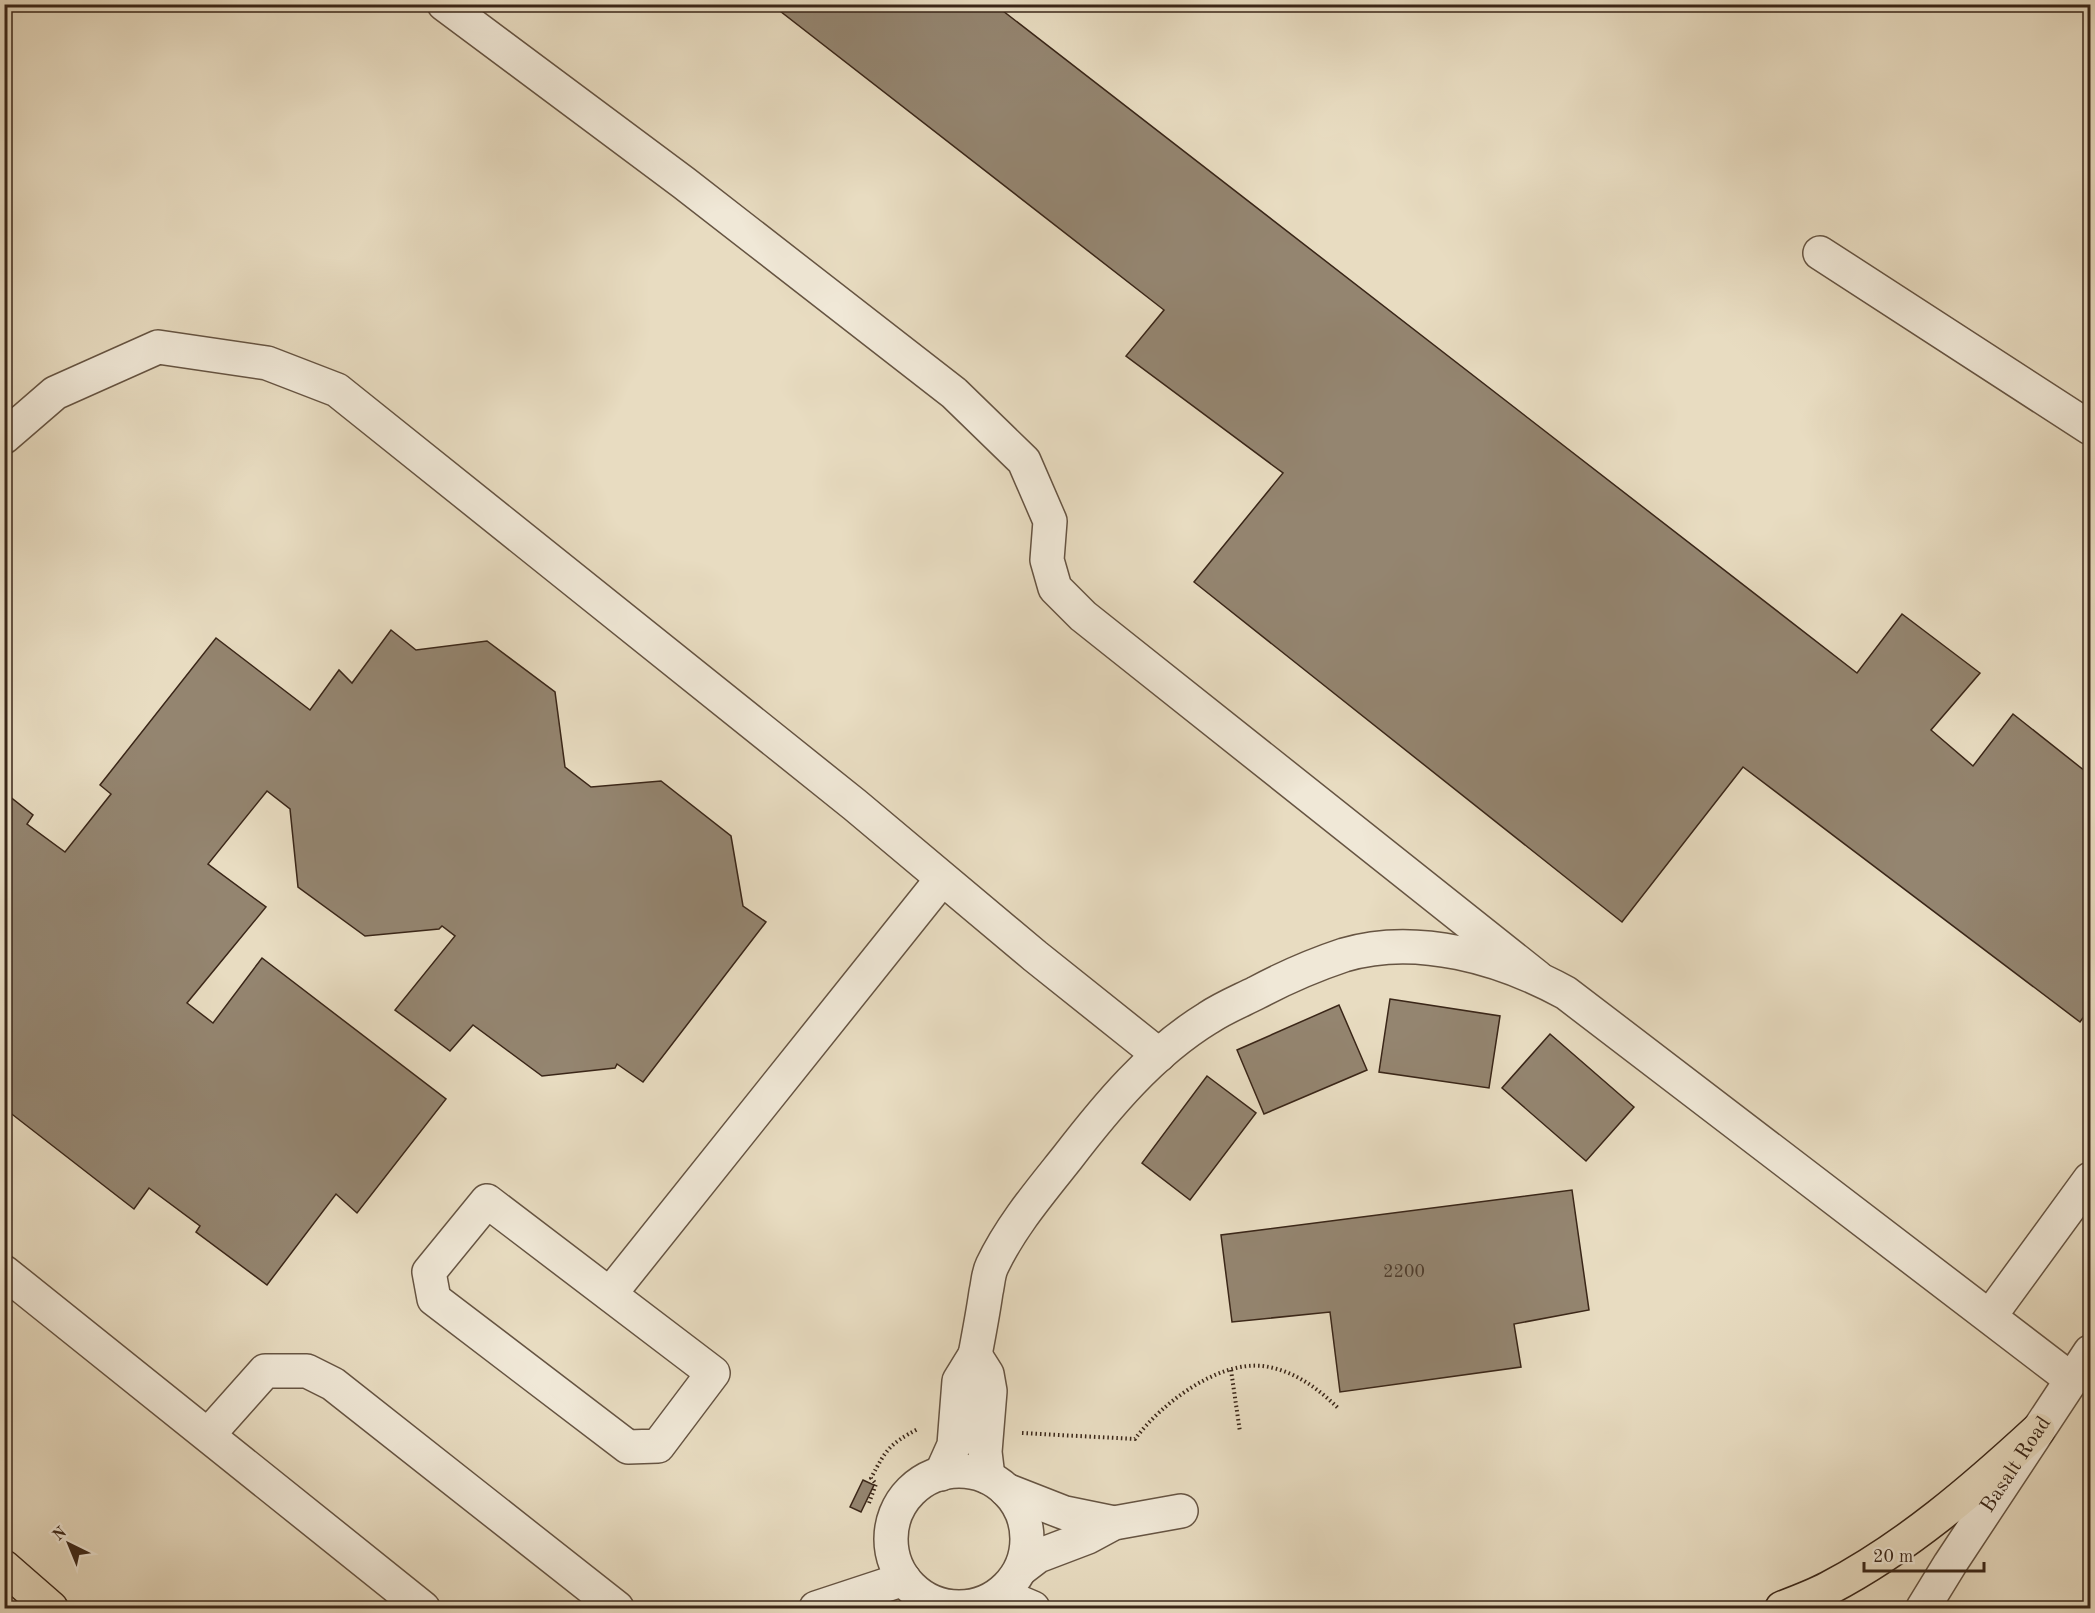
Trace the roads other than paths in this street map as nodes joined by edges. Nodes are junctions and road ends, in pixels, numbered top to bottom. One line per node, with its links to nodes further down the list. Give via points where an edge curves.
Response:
1 (444, 4): 6 (street, via 684,183 954,393 1024,461 1050,521 1047,560 1055,588 1083,616)
2 (1820, 253): 3 (street)
3 (2091, 428)
4 (4, 438): 5 (street, via 55,393 158,347 267,363 337,390 838,790)
5 (942, 879): 7 (street); 10 (street)
6 (1538, 977): 7 (street, via 1454,951 1400,948 1344,955 1270,985 1208,1018); 11 (street, via 1632,1042)
7 (1159, 1055): 13 (street, via 1094,1123 1010,1233 991,1268)
8 (2091, 1179): 11 (street)
9 (4, 1272): 16 (street)
10 (610, 1293): 10 (street, via 487,1201 429,1272 434,1299 628,1447 658,1446 713,1373)
11 (1990, 1317): 14 (street)
12 (2091, 1352): 14 (street, Basalt Road)
13 (975, 1355): 17 (street, via 959,1381 954,1444); 18 (street, via 987,1374 990,1391 984,1452)
14 (2072, 1380): 15 (street, Basalt Road)
15 (2038, 1430): 30 (main road, via 1975,1488 1890,1552 1828,1589); 31 (street, Basalt Road)
16 (208, 1435): 26 (street); 27 (street, via 265,1371 307,1371 333,1384)
17 (941, 1474): 18 (street, via 970,1472); 23 (street, via 921,1483 905,1498 895,1517 891,1538 894,1560)
18 (997, 1484): 20 (street, via 1065,1513); 22 (street, via 1017,1503 1024,1519 1027,1536)
19 (1181, 1512): 20 (street)
20 (1114, 1523): 22 (street, via 1038,1556)
21 (4, 1568): 25 (main road)
22 (1021, 1569): 24 (street)
23 (903, 1580): 24 (street, via 919,1595 939,1605 960,1608 981,1604); 28 (street)
24 (1000, 1594): 29 (street)
25 (51, 1608)
26 (423, 1608)
27 (617, 1608)
28 (816, 1608)
29 (1034, 1608)
30 (1782, 1608)
31 (1923, 1608)

